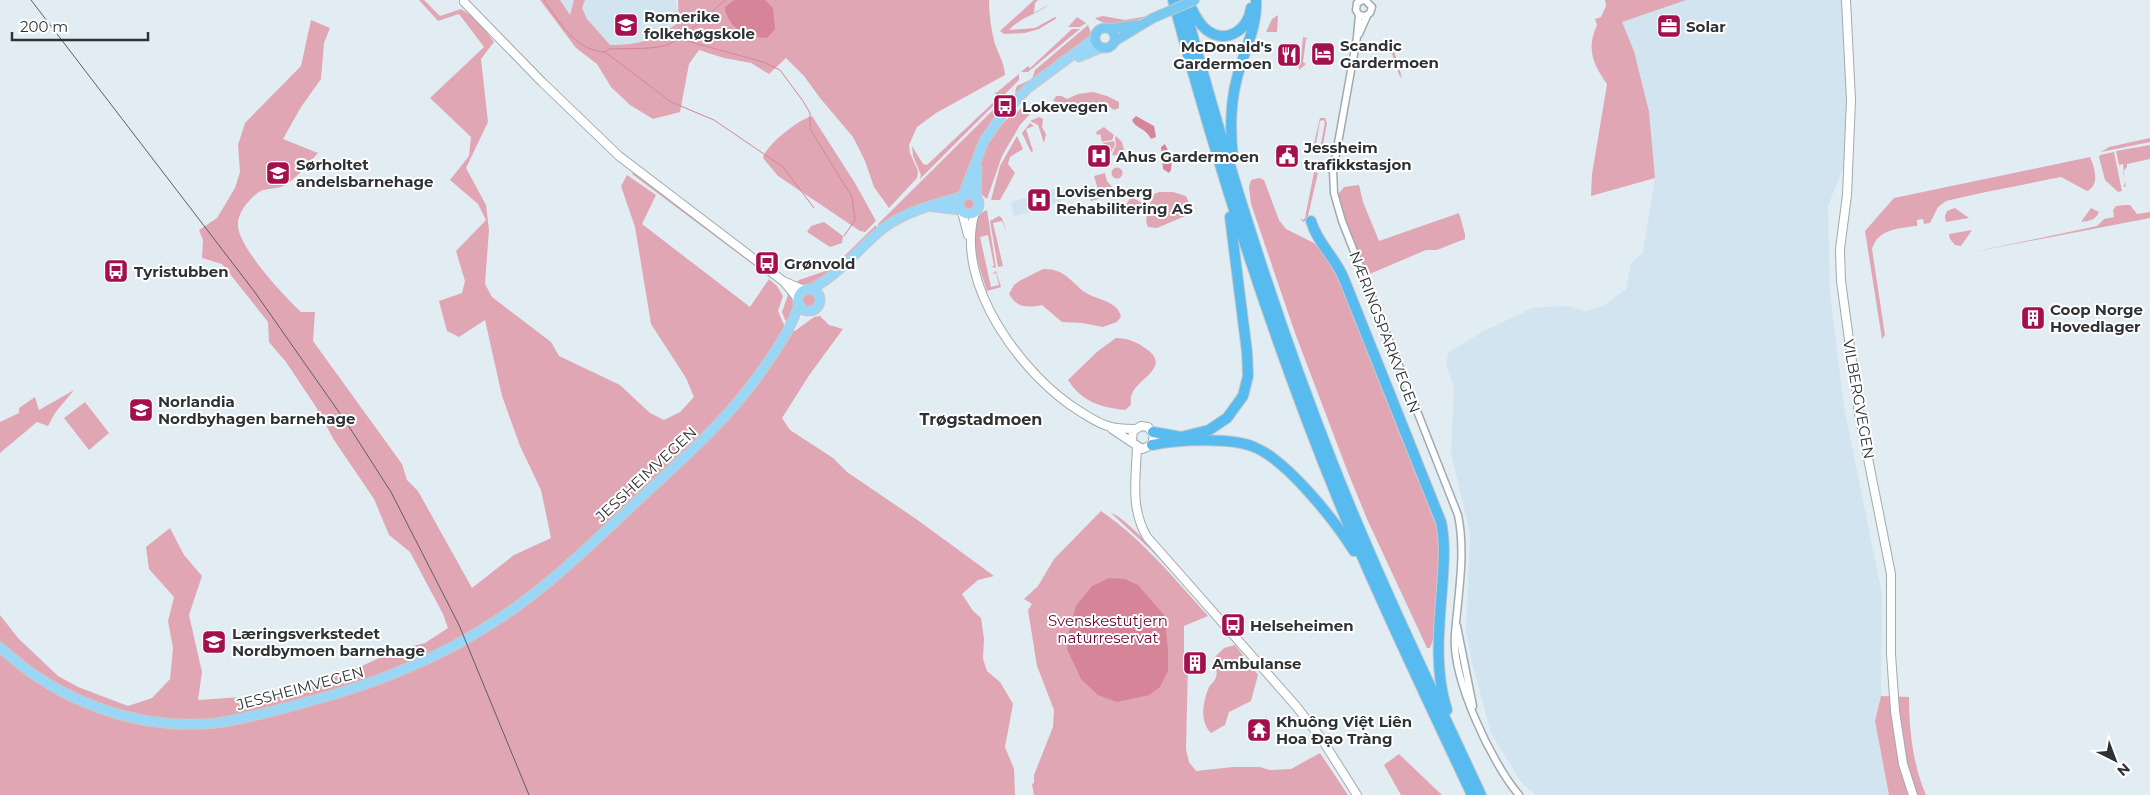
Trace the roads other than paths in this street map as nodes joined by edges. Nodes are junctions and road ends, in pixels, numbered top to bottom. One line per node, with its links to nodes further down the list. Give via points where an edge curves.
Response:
1 (1173, 0): 18 (highway)
2 (1183, 0): 18 (highway)
3 (1187, 0): 5 (highway, via 1205,29 1222,36 1234,34 1245,25 1250,13)
4 (1195, 0): 12 (highway, bridge)
5 (1250, 0)
6 (1256, 0): 18 (highway, via 1255,17 1237,78 1232,108)
7 (1364, 0): 10 (street, NÆRINGSPARKVEGEN, via 1356,8); 11 (street, NÆRINGSPARKVEGEN, via 1372,9)
8 (1846, 0): 46 (main road, VILBERGVEGEN, via 1851,100 1841,274 1859,413 1891,574 1895,711 1902,758)
9 (464, 1): 27 (main road, via 632,168)
10 (1358, 14): 11 (street); 14 (street, NÆRINGSPARKVEGEN)
11 (1367, 16): 14 (street, NÆRINGSPARKVEGEN)
12 (1140, 24): 13 (highway); 16 (highway)
13 (1109, 29): 15 (highway, via 1100,29); 16 (highway)
14 (1357, 37): 45 (street, NÆRINGSPARKVEGEN, via 1333,171 1334,193 1458,515 1461,546 1455,634 1458,663 1466,694 1496,762)
15 (1094, 39): 17 (highway); 19 (main road, via 1028,88 1002,115 984,141)
16 (1115, 41): 17 (highway, via 1108,48)
17 (1101, 48): 20 (main road, via 1054,72 1004,118 978,165)
18 (1232, 187): 35 (highway, via 1247,352 1245,389 1231,414 1209,430 1181,438); 39 (highway, via 1288,368); 41 (highway, via 1332,463)
19 (962, 196): 20 (main road); 21 (main road); 22 (main road, via 958,202)
20 (976, 196): 23 (main road, via 979,204)
21 (927, 207): 22 (main road); 26 (main road, via 886,226)
22 (961, 211): 23 (main road, via 967,214); 25 (main road)
23 (976, 212): 25 (main road)
24 (1311, 221): 41 (highway, via 1342,274 1440,516 1444,547 1440,682)
25 (970, 240): 33 (main road, via 985,297 1017,355 1058,397)
26 (832, 277): 28 (main road); 29 (main road)
27 (783, 281): 28 (main road); 30 (main road)
28 (808, 289): 29 (main road); 30 (main road)
29 (820, 297): 31 (main road, via 818,306)
30 (798, 302): 31 (main road, via 804,310); 32 (main road, JESSHEIMVEGEN)
31 (811, 311): 32 (main road, JESSHEIMVEGEN)
32 (790, 328): 40 (main road, JESSHEIMVEGEN, via 756,380 727,416 538,591 461,642 391,676 248,718 175,724 131,718 75,699 40,679)
33 (1109, 426): 34 (main road); 36 (main road)
34 (1135, 429): 35 (main road, via 1145,426); 36 (main road)
35 (1153, 432): 37 (main road, via 1154,439)
36 (1134, 444): 37 (main road); 38 (main road)
37 (1149, 446): 38 (main road); 39 (highway, via 1224,441 1256,447 1285,469)
38 (1138, 463): 42 (main road, via 1134,505 1147,537 1296,706 1321,738)
39 (1365, 561): 43 (highway)
40 (0, 647)
41 (1457, 742): 44 (highway)
42 (1357, 795)
43 (1472, 795)
44 (1481, 795)
45 (1519, 795)
46 (1913, 795)

